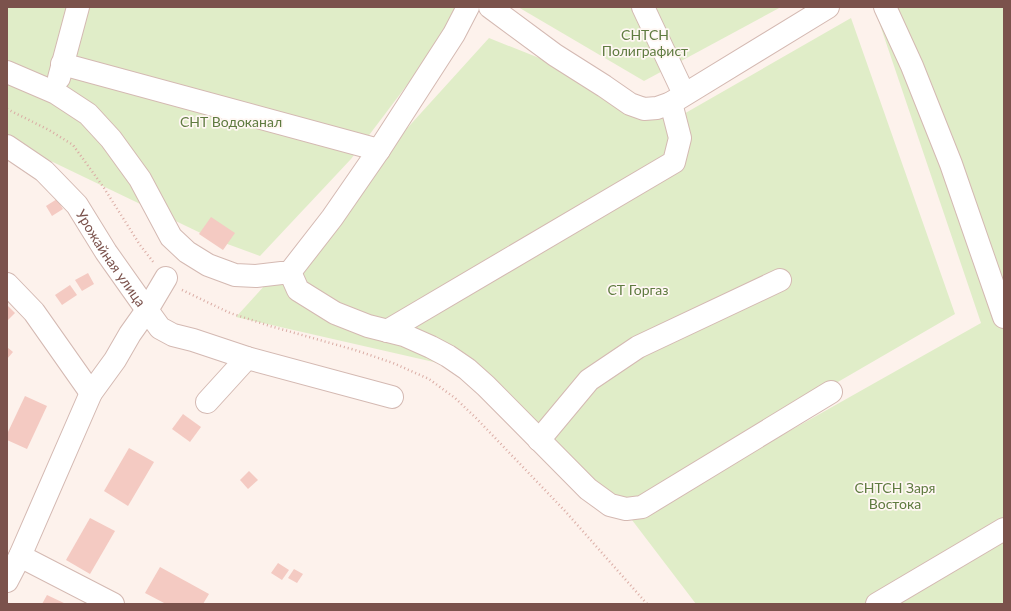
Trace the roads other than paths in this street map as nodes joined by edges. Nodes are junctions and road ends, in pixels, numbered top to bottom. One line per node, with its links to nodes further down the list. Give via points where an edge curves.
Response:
1 (78, 7): 7 (street)
2 (490, 7): 10 (street, via 555,56 630,104 644,109 657,108)
3 (643, 7): 10 (street)
4 (828, 7): 10 (street)
5 (885, 7): 18 (street, via 912,66 951,164)
6 (462, 8): 12 (street, via 454,34)
7 (62, 64): 9 (street); 12 (street)
8 (7, 72): 9 (street)
9 (56, 93): 13 (street, via 88,114 112,139 140,179 171,237 187,252 208,265 235,275 256,276)
10 (678, 99): 19 (street, via 680,138 674,162)
11 (7, 146): 17 (street, Урожайная улица, via 44,171 77,205)
12 (378, 150): 13 (street, via 332,218)
13 (290, 272): 19 (street, via 298,290 336,313)
14 (166, 278): 17 (street)
15 (780, 280): 25 (street, via 638,347 589,380)
16 (7, 284): 22 (street, via 34,312)
17 (147, 310): 20 (street, via 160,328 173,335); 22 (street, Урожайная улица)
18 (1004, 317)
19 (387, 331): 25 (street, via 404,335 431,347 467,369)
20 (247, 358): 23 (street); 24 (street)
21 (831, 392): 25 (street, via 642,507 626,509 610,505 588,489)
22 (91, 393): 27 (street, Урожайная улица)
23 (392, 397)
24 (207, 402)
25 (539, 440)
26 (1004, 529): 30 (street)
27 (20, 556): 28 (street, Урожайная улица); 29 (street)
28 (7, 581)
29 (113, 604)
30 (877, 604)

